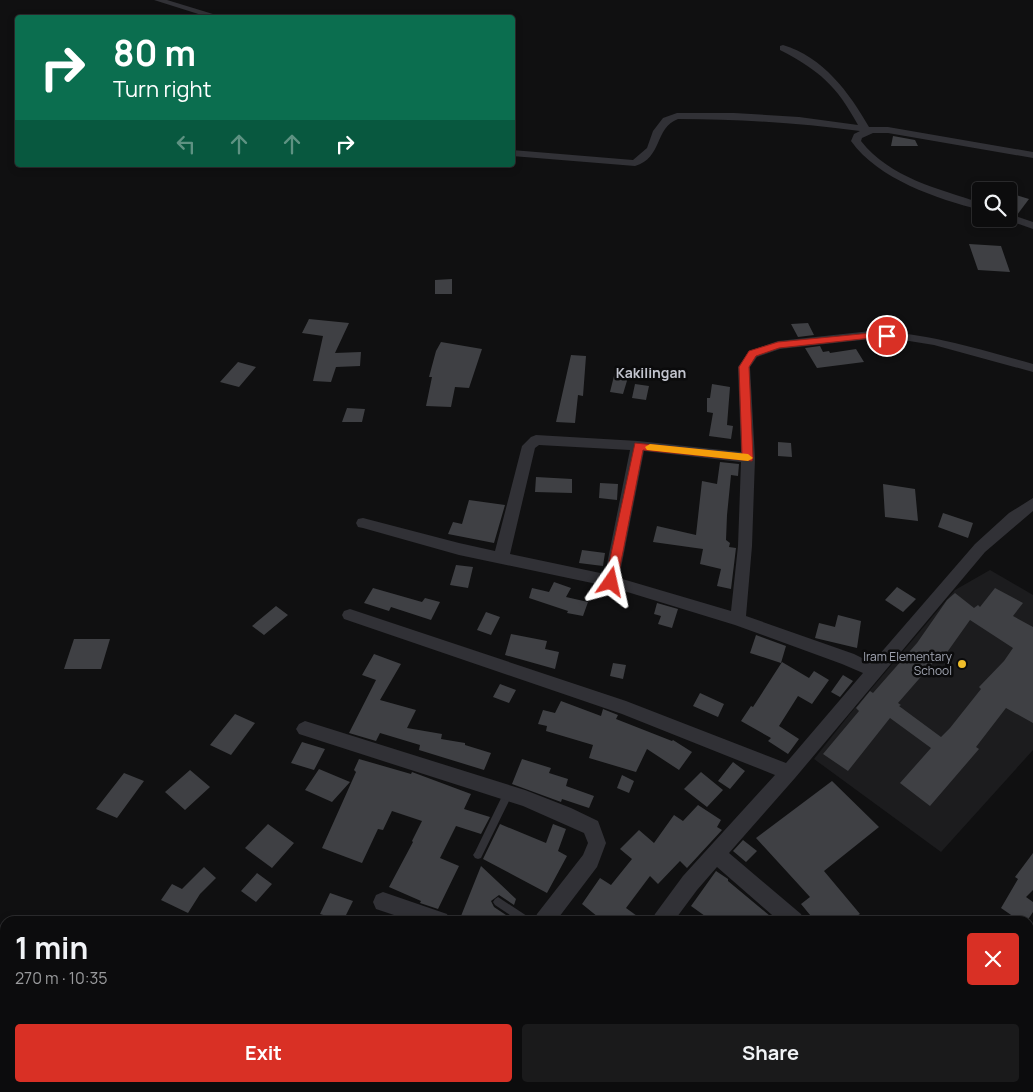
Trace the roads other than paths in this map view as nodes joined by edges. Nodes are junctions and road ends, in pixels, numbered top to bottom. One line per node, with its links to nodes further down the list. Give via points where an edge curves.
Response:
1 (158, 0): 2 (street)
2 (211, 15)
3 (784, 48): 4 (street, via 831,77)
4 (869, 130): 5 (street, via 799,120 677,116 666,120 652,149 635,163); 6 (street, via 888,130); 7 (street, via 860,134 856,141 869,157 910,181)
5 (515, 153)
6 (1033, 155)
7 (972, 204)
8 (1017, 220): 9 (street)
9 (1033, 226)
10 (1033, 368): 12 (street, via 935,341 903,336 778,345 760,350 752,354 744,367)
11 (638, 446): 12 (street); 15 (street, via 539,440 531,444); 16 (street)
12 (748, 458): 18 (street)
13 (1033, 503): 19 (street, via 980,548)
14 (363, 523): 15 (street)
15 (501, 558): 16 (street)
16 (611, 582): 18 (street)
17 (350, 615): 21 (street, via 626,708)
18 (738, 620): 19 (street)
19 (874, 671): 21 (street)
20 (305, 729): 22 (street)
21 (789, 772): 23 (street)
22 (508, 793): 24 (lane); 29 (street, via 591,827 597,843 590,861)
23 (716, 854): 30 (street); 31 (street)
24 (478, 855)
25 (383, 902): 27 (street)
26 (498, 902): 28 (lane)
27 (425, 916)
28 (519, 916)
29 (548, 916)
30 (666, 916)
31 (788, 916)

